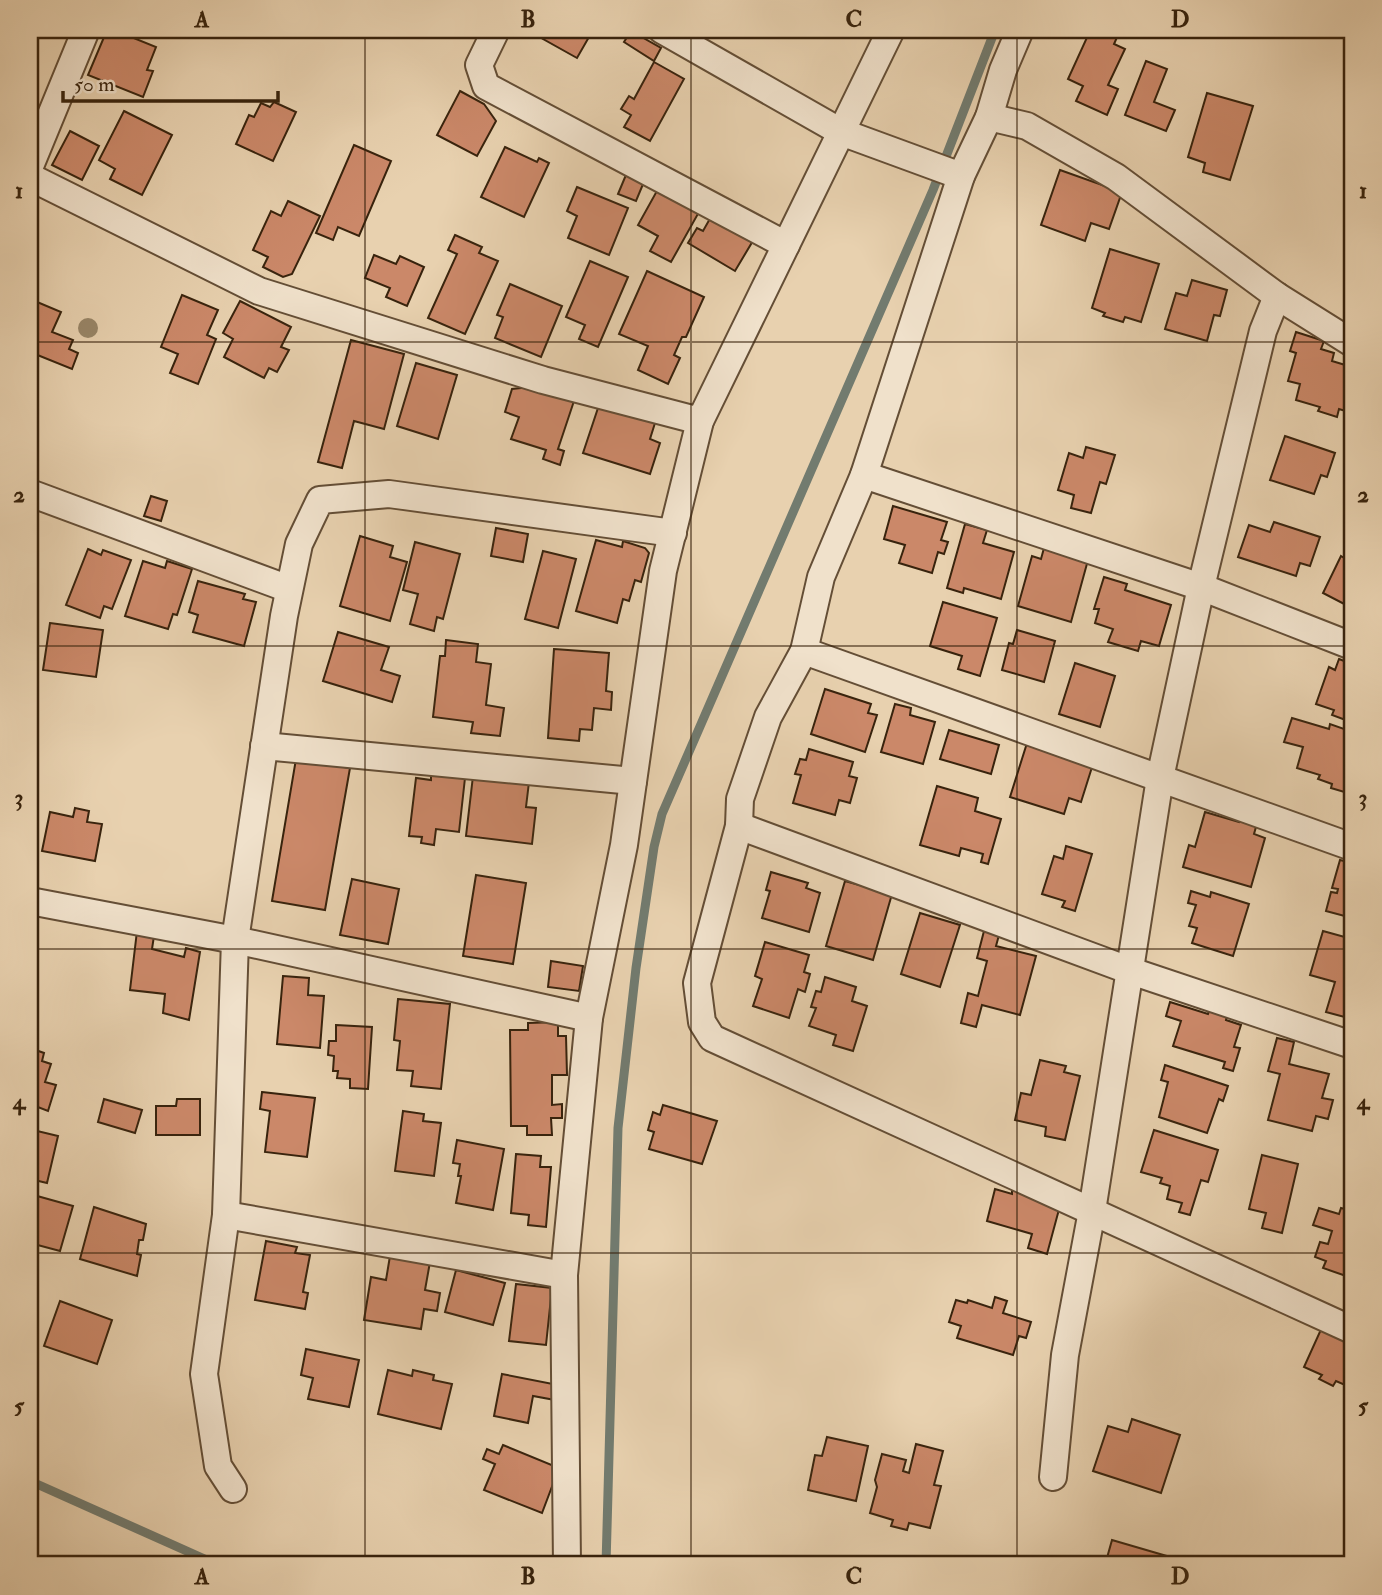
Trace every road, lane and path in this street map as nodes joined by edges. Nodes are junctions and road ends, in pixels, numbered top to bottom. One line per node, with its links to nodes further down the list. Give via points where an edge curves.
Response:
1 (86, 30): 8 (street)
2 (496, 30): 11 (street, via 479,65 486,86)
3 (662, 30): 7 (street)
4 (891, 30): 7 (street)
5 (1020, 30): 6 (street)
6 (989, 117): 9 (street); 12 (street, via 1027,126 1116,177)
7 (841, 132): 9 (street); 11 (street)
8 (30, 166)
9 (956, 174): 15 (street)
10 (30, 177): 14 (street, via 259,291 543,380)
11 (786, 244): 14 (street)
12 (1277, 296): 13 (street); 18 (street, via 1264,331)
13 (1352, 343)
14 (700, 421): 17 (street)
15 (864, 475): 18 (street); 21 (street, via 821,577)
16 (30, 492): 19 (street)
17 (673, 533): 19 (street, via 388,494 320,500 299,544); 24 (street, via 663,571)
18 (1201, 587): 20 (street); 23 (street)
19 (289, 589): 22 (street)
20 (1352, 646)
21 (804, 651): 23 (street); 25 (street, via 768,717 740,799)
22 (264, 746): 24 (street); 28 (street)
23 (1160, 779): 26 (street); 29 (street)
24 (633, 781): 30 (street)
25 (739, 826): 29 (street); 32 (street, via 696,983 702,1022 712,1038)
26 (1352, 847)
27 (30, 901): 28 (street)
28 (235, 940): 30 (street); 33 (street)
29 (1131, 971): 31 (street); 32 (street)
30 (589, 1018): 34 (street)
31 (1352, 1045)
32 (1091, 1211): 35 (street); 36 (street, via 1065,1355)
33 (226, 1215): 34 (street); 37 (street, via 204,1374 218,1466)
34 (564, 1275): 38 (street)
35 (1352, 1330)
36 (1054, 1477)
37 (233, 1489)
38 (567, 1565)

